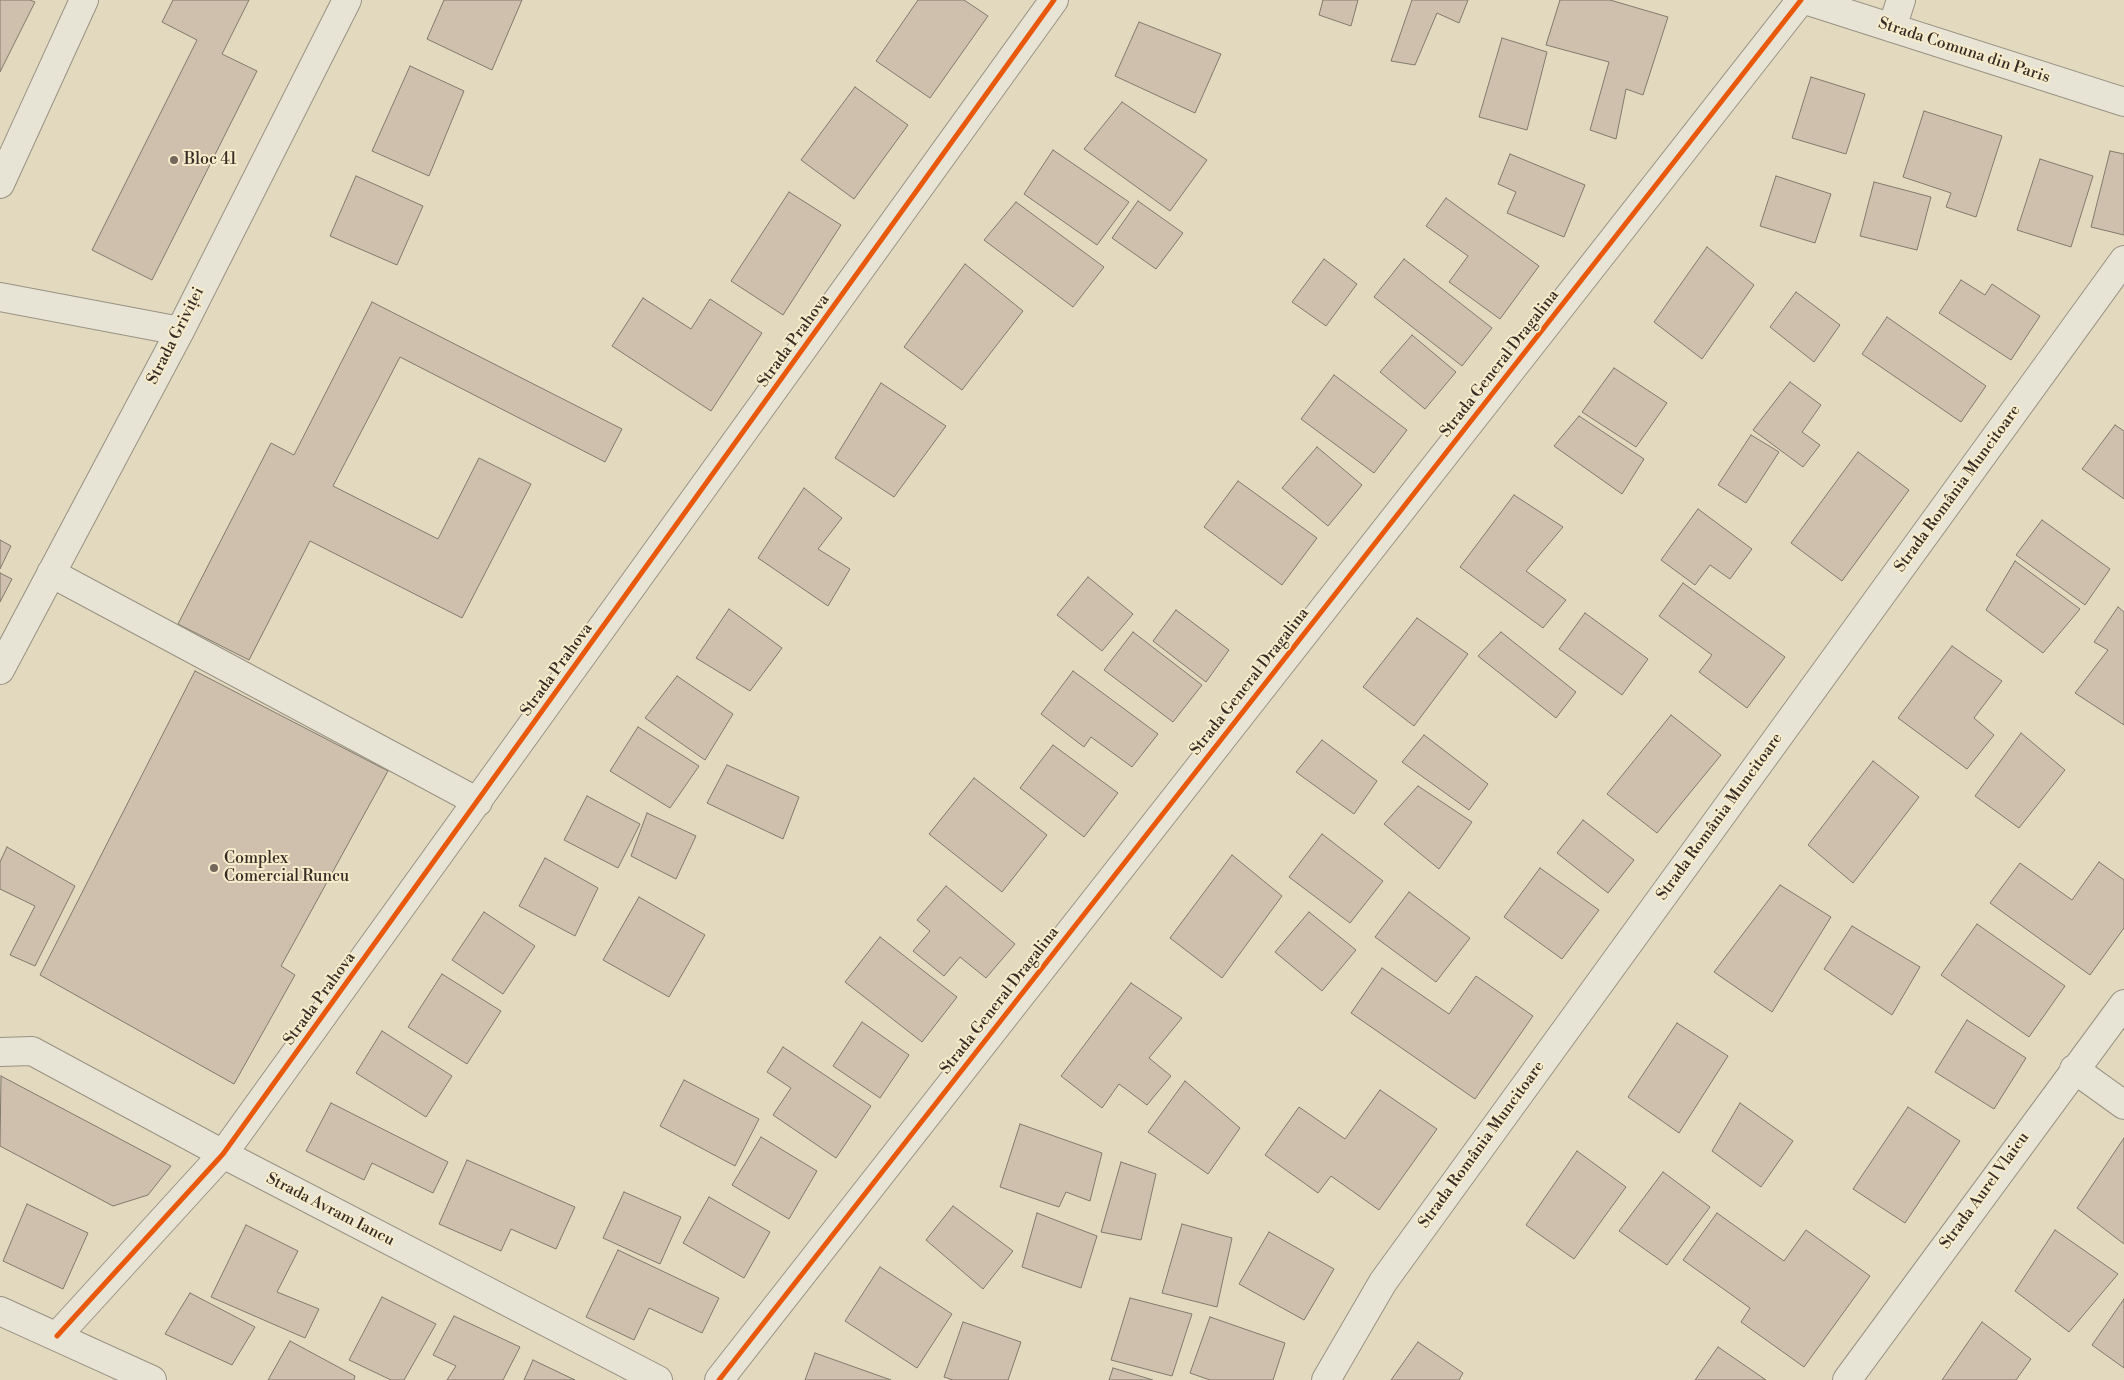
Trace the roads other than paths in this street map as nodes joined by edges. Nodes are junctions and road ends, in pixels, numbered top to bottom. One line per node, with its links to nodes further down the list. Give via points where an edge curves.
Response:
1 (84, 0): 8 (street)
2 (347, 0): 11 (street, Strada Griviței)
3 (1054, 0): 14 (street, Strada Prahova)
4 (1803, 0): 6 (street, Strada Comuna din Paris); 24 (street, Strada General Dragalina)
5 (1901, 0): 6 (street)
6 (1892, 28): 7 (street, Strada Comuna din Paris)
7 (2124, 102)
8 (0, 184)
9 (2124, 260): 25 (street, Strada România Muncitoare, via 1383,1282)
10 (0, 297): 11 (street)
11 (180, 331): 12 (street, Strada Griviței)
12 (51, 573): 13 (street, Strada Griviței); 14 (street)
13 (0, 670)
14 (478, 802): 19 (street, Strada Prahova)
15 (2124, 1004): 17 (street, Strada Aurel Vlaicu)
16 (0, 1052): 19 (street, Strada Avram Iancu, via 32,1051)
17 (2074, 1069): 18 (street); 26 (street, Strada Aurel Vlaicu)
18 (2124, 1105)
19 (223, 1154): 21 (street, Strada Prahova); 23 (street, Strada Avram Iancu)
20 (0, 1310): 21 (street)
21 (58, 1336): 22 (street)
22 (152, 1380)
23 (658, 1380)
24 (719, 1380)
25 (1326, 1380)
26 (1847, 1380)

